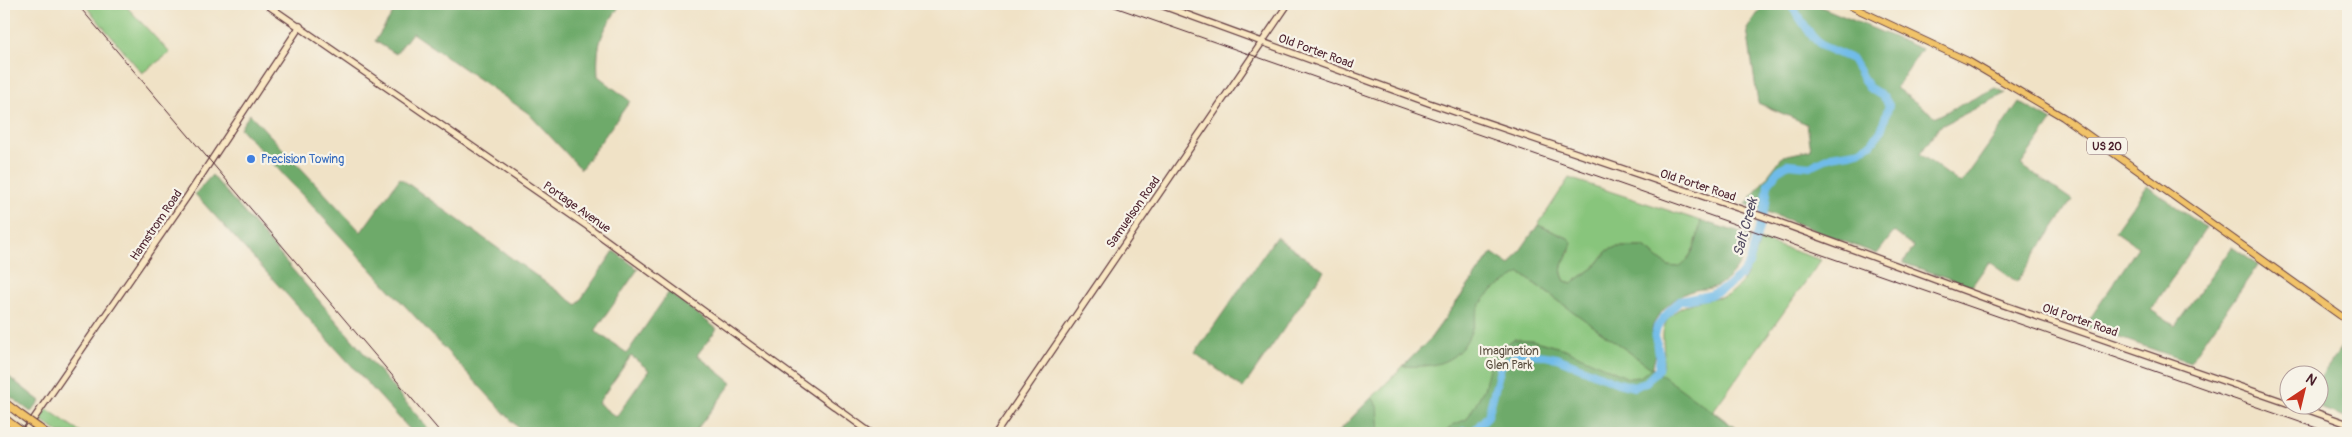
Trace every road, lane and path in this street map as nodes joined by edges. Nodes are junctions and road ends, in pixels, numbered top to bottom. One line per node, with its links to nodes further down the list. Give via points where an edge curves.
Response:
1 (266, 4): 5 (street, Portage Avenue)
2 (1158, 4): 6 (street, Old Porter Road)
3 (1288, 4): 6 (street, Samuelson Road)
4 (1846, 4): 7 (main road, US 20, via 1968,61 2059,114)
5 (300, 26): 13 (street, Hamstrom Road, via 182,205); 15 (street, Portage Avenue, via 587,226)
6 (1263, 42): 8 (street, Old Porter Road); 16 (street, Samuelson Road)
7 (2348, 321)
8 (2280, 400)
9 (4, 402): 14 (highway, bridge)
10 (2320, 414): 12 (street, Old Porter Road)
11 (4, 418): 13 (highway, bridge)
12 (2348, 424)
13 (24, 433)
14 (46, 433)
15 (871, 433)
16 (996, 433)

